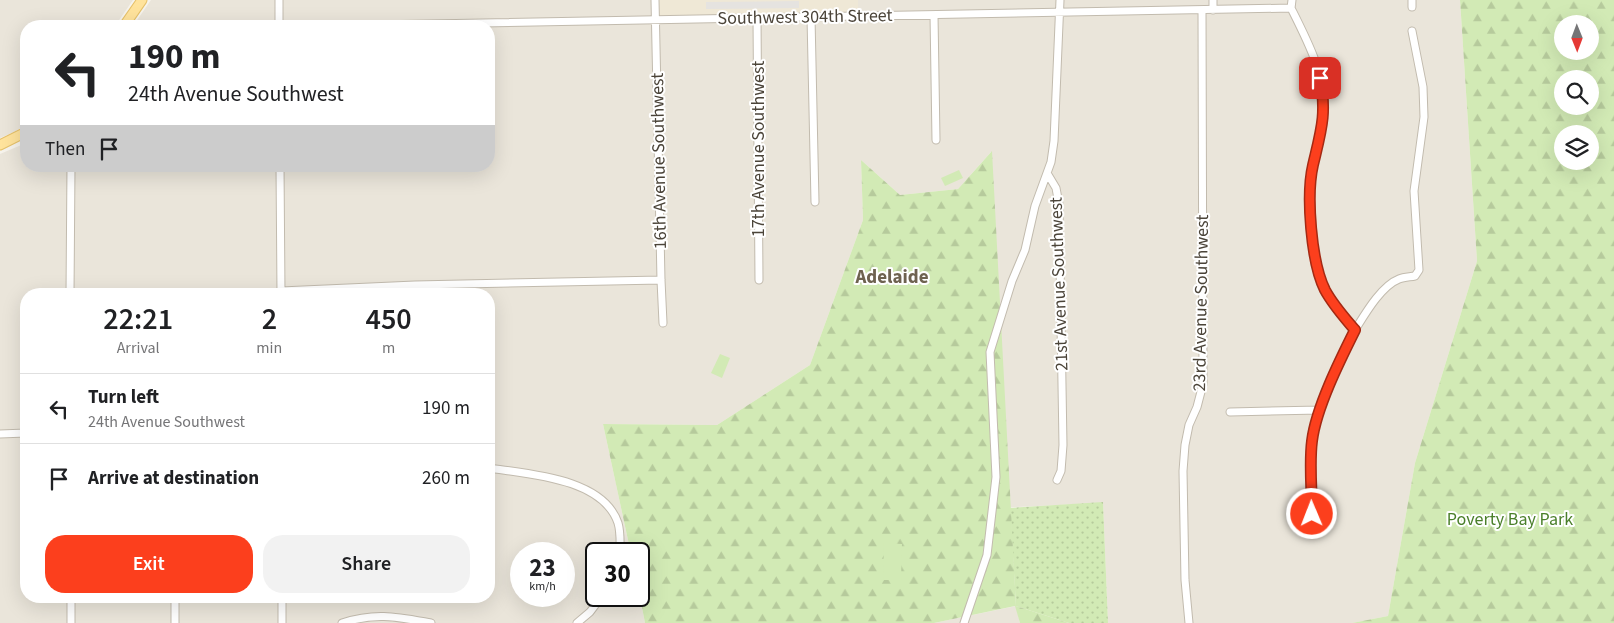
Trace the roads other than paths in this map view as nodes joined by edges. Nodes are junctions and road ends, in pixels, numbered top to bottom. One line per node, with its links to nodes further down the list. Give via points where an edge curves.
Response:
1 (142, 0): 14 (main road)
2 (279, 0): 15 (street)
3 (656, 0): 16 (street, 16th Avenue Southwest)
4 (1060, 0): 10 (street, 21st Avenue Southwest)
5 (1213, 0): 9 (street)
6 (1292, 0): 7 (street)
7 (1292, 8): 9 (street, Southwest 304th Street); 33 (street, via 1316,65 1324,97 1323,127 1313,165 1311,191 1317,265 1326,292)
8 (1202, 10): 9 (street, Southwest 304th Street); 10 (street, Southwest 304th Street); 53 (street, 23rd Avenue Southwest, via 1203,384 1185,445 1182,471)
9 (1213, 10)
10 (1060, 13): 11 (street, Southwest 304th Street); 24 (street, 21st Avenue Southwest, via 1054,141)
11 (934, 15): 12 (street, Southwest 304th Street); 20 (street)
12 (810, 17): 13 (street, Southwest 304th Street); 25 (street)
13 (757, 18): 16 (street, Southwest 304th Street); 27 (street, 17th Avenue Southwest)
14 (128, 20)
15 (279, 20)
16 (656, 20): 17 (street, Southwest 304th Street); 26 (street, 16th Avenue Southwest)
17 (495, 23)
18 (1412, 31): 33 (street, via 1423,87 1424,117 1414,191 1418,272 1388,286)
19 (20, 135): 21 (main road)
20 (936, 140)
21 (0, 145)
22 (71, 172): 29 (street)
23 (280, 172): 30 (street)
24 (1047, 173): 39 (street, 21st Avenue Southwest, via 1056,188 1059,204 1063,445); 52 (street, via 990,352 996,477 987,555)
25 (815, 202)
26 (661, 280): 28 (street); 32 (street, 16th Avenue Southwest)
27 (759, 280)
28 (415, 286): 31 (street)
29 (70, 288)
30 (281, 288)
31 (370, 288)
32 (664, 323)
33 (1355, 330): 34 (street)
34 (1320, 410): 35 (street); 40 (street, via 1312,446)
35 (1230, 412)
36 (0, 434): 37 (street)
37 (20, 434)
38 (495, 469): 41 (street, via 570,482 590,491 608,506 618,523)
39 (1057, 480)
40 (1312, 531)
41 (620, 542)
42 (71, 603): 46 (street)
43 (175, 603): 47 (street)
44 (282, 603): 48 (street)
45 (594, 607): 51 (street)
46 (71, 623)
47 (175, 623)
48 (282, 623)
49 (342, 623): 50 (street, via 390,616)
50 (431, 623)
51 (577, 623)
52 (964, 623)
53 (1188, 623)

